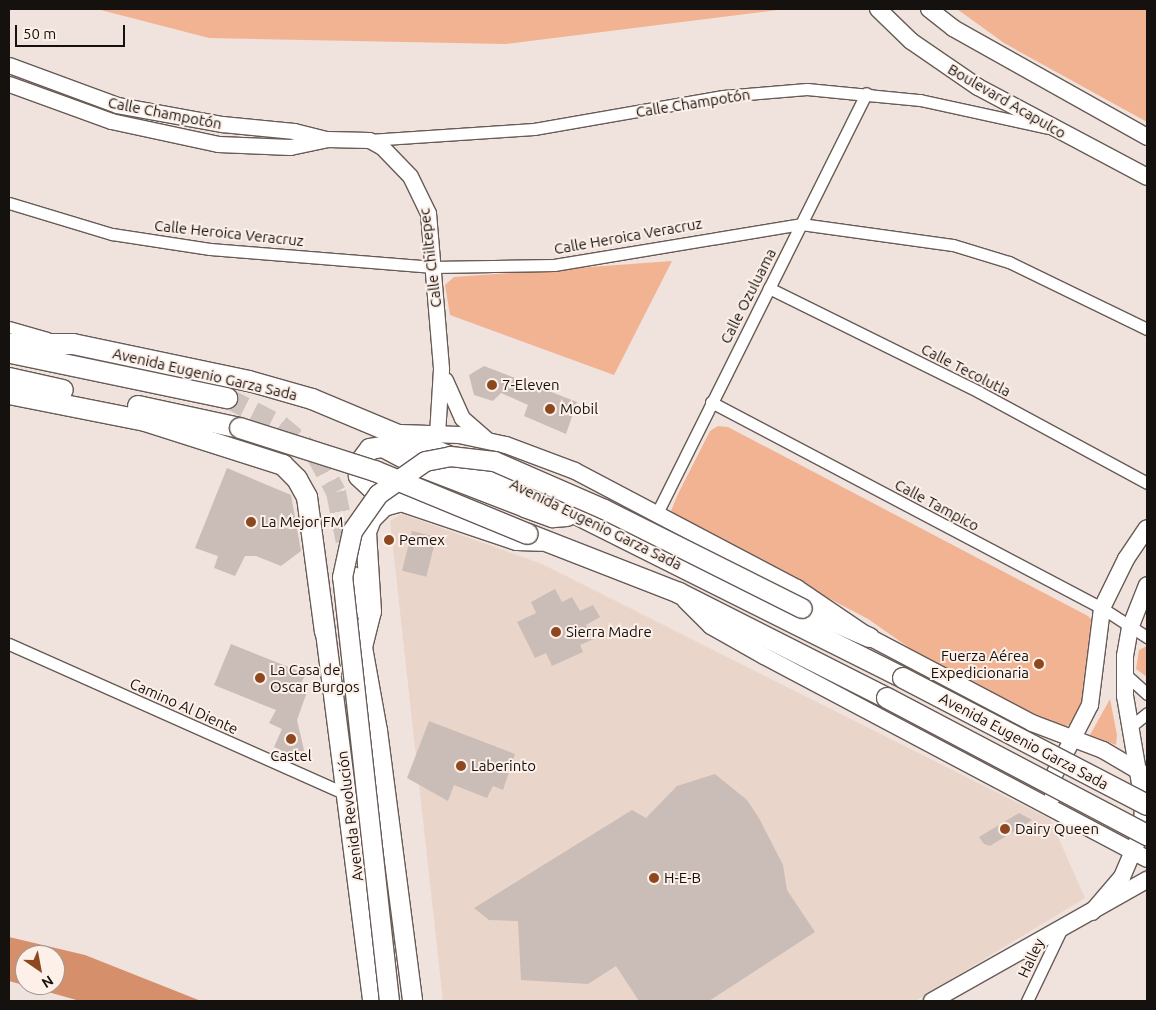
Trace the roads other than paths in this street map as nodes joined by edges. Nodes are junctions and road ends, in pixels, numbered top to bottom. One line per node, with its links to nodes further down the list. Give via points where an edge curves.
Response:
1 (878, 9): 6 (main road, Boulevard Acapulco, via 931,56)
2 (929, 9): 7 (main road, via 975,41)
3 (9, 65): 8 (street, Calle Champotón, via 117,105)
4 (9, 84): 8 (street, Calle Champotón, via 111,121 218,144 290,147)
5 (866, 93): 6 (street, Calle Champotón, via 920,100); 9 (street, Calle Champotón, via 807,89 723,96 534,129); 12 (street, Calle Ozuluama)
6 (1056, 130): 10 (main road, Boulevard Acapulco)
7 (1147, 137)
8 (327, 139): 9 (street, Calle Champotón)
9 (369, 140): 13 (street, Calle Chiltepec, via 397,162 420,193 428,213)
10 (1147, 177)
11 (9, 203): 13 (street, Calle Heroica Veracruz, via 112,234 190,246)
12 (801, 224): 13 (street, Calle Heroica Veracruz, via 554,265); 14 (street, Calle Ozuluama); 16 (street, Calle Heroica Veracruz, via 953,245 1009,262)
13 (433, 267): 20 (street, Calle Chiltepec)
14 (769, 288): 24 (street, Calle Ozuluama); 28 (street, Calle Tecolutla, via 978,392)
15 (9, 327): 18 (street)
16 (1147, 329)
17 (9, 344): 18 (highway, Avenida Eugenio Garza Sada)
18 (73, 344): 25 (highway, Avenida Eugenio Garza Sada, via 249,381 312,399)
19 (9, 353): 23 (highway)
20 (441, 369): 26 (street, Calle Chiltepec); 27 (street, Calle Chiltepec, via 462,418)
21 (9, 378): 33 (highway, Avenida Eugenio Garza Sada, bridge, via 240,428 375,471)
22 (9, 394): 39 (highway, via 145,421 282,465 297,479 307,497)
23 (227, 398)
24 (711, 402): 31 (street, Calle Ozuluama); 37 (street, Calle Tampico)
25 (395, 433): 26 (main road); 30 (highway, Avenida Eugenio Garza Sada)
26 (437, 434): 27 (main road)
27 (488, 441): 31 (main road, via 575,471)
28 (1147, 484)
29 (401, 501): 30 (highway, via 377,493 360,476 360,461 370,448 390,449 419,466 553,516); 33 (highway, via 517,540); 43 (highway, via 377,512 366,532 371,612)
30 (574, 513): 58 (highway, Avenida Eugenio Garza Sada, bridge)
31 (657, 513): 41 (main road, via 817,600)
32 (1147, 528): 37 (main road, via 1126,559)
33 (535, 538): 36 (highway, Avenida Eugenio Garza Sada)
34 (353, 577): 43 (highway)
35 (1147, 585): 38 (main road)
36 (678, 593): 56 (main road, via 711,626); 60 (highway, Avenida Eugenio Garza Sada, bridge, via 887,698)
37 (1102, 608): 38 (street, Calle Tampico); 53 (main road, via 1090,705)
38 (1130, 628): 40 (street, Calle Tampico); 44 (main road)
39 (325, 632): 45 (main road, Avenida Revolución)
40 (1147, 636)
41 (869, 637): 49 (main road); 67 (main road, bridge, via 802,608 604,509 494,461 450,456 425,461 378,494 352,531 342,577)
42 (9, 644): 57 (street, Camino Al Diente)
43 (362, 647): 46 (main road)
44 (1125, 674): 47 (street); 51 (main road)
45 (329, 684): 46 (main road, via 348,688); 52 (main road, Avenida Revolución)
46 (368, 684): 50 (main road)
47 (1147, 694)
48 (1147, 713): 51 (street)
49 (1032, 724): 53 (main road); 56 (main road, via 1035,749 1030,762 1020,772)
50 (377, 730): 52 (main road, via 368,722 356,721); 68 (main road)
51 (1131, 731): 54 (main road); 55 (main road)
52 (340, 735): 57 (main road, Avenida Revolución)
53 (1071, 740): 55 (main road, via 1103,750); 59 (main road, via 1052,783 1055,803)
54 (1147, 755)
55 (1143, 774): 58 (main road)
56 (1001, 780): 59 (main road)
57 (348, 796): 66 (main road, Avenida Revolución)
58 (1145, 803): 61 (main road); 62 (main road)
59 (1061, 811): 61 (main road)
60 (1147, 835)
61 (1112, 839): 62 (main road)
62 (1141, 855): 64 (main road)
63 (1147, 880): 64 (main road)
64 (1092, 912): 65 (main road)
65 (1062, 927): 69 (main road); 70 (street, Halley)
66 (372, 1001)
67 (389, 1001)
68 (412, 1001)
69 (932, 1001)
70 (1028, 1001)

